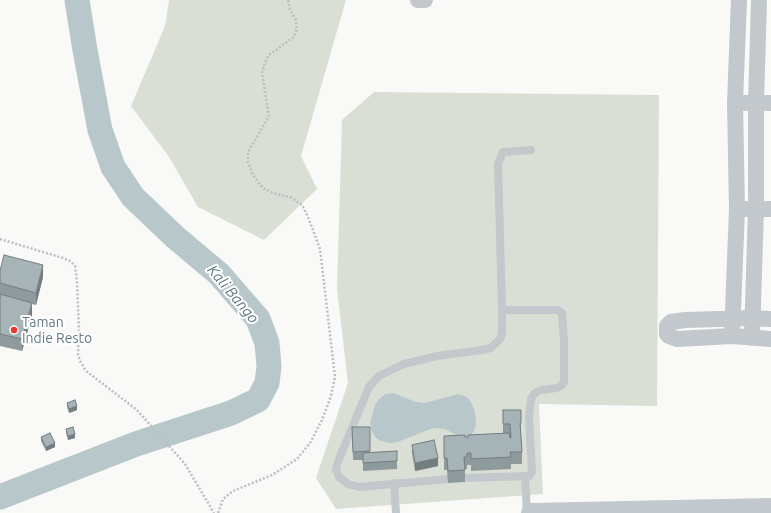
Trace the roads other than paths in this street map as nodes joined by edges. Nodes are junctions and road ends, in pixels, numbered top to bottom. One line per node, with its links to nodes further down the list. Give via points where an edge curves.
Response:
1 (418, 0): 2 (street)
2 (425, 0)
3 (740, 0): 5 (street)
4 (759, 0): 6 (street)
5 (735, 103): 6 (street); 9 (street)
6 (764, 103): 8 (street)
7 (531, 150): 10 (lane, via 503,152 498,164)
8 (763, 208): 9 (street); 12 (street)
9 (737, 209): 11 (street)
10 (502, 310): 17 (lane, via 562,312 564,382 557,388 535,393 531,399 529,417 532,472); 20 (lane, via 502,334 490,348 404,364 379,376 369,387 336,470 339,477 348,484 359,487)
11 (732, 318): 12 (street); 14 (street); 14 (street, via 671,322 667,326 667,334 677,338)
12 (752, 318): 13 (street); 15 (street)
13 (771, 319)
14 (732, 336): 15 (street)
15 (752, 338): 16 (street)
16 (771, 339)
17 (525, 476): 18 (lane); 23 (lane)
18 (464, 478)
19 (448, 479): 20 (lane)
20 (394, 483): 22 (lane)
21 (771, 508): 24 (street)
22 (396, 513)
23 (528, 513)
24 (531, 513)

